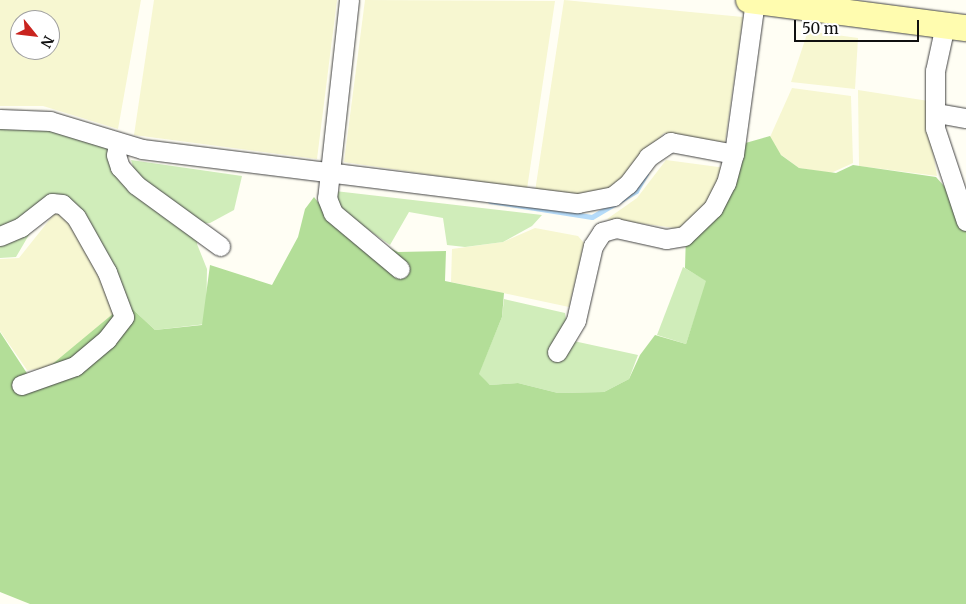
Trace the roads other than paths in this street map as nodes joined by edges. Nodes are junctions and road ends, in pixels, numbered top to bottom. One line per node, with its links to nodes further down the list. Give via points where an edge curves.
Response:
1 (349, 0): 9 (street)
2 (753, 0): 3 (main road); 8 (street)
3 (955, 27): 4 (street, via 935,71)
4 (936, 113): 5 (street); 10 (street, via 935,128)
5 (966, 118)
6 (0, 119): 7 (street, via 50,121)
7 (118, 143): 9 (street, via 142,149); 12 (street, via 116,154 120,167 136,185)
8 (734, 154): 9 (street, via 670,142 648,157 628,184 613,196 578,203); 14 (street, via 726,183 713,208 684,236 666,239 616,228 602,232 593,246 576,320)
9 (328, 172): 13 (street, via 327,198 333,213)
10 (966, 221)
11 (0, 236): 15 (street, via 21,227 52,203 62,204 76,217 107,272 124,317 108,339 75,366)
12 (220, 246)
13 (400, 269)
14 (557, 352)
15 (21, 385)

